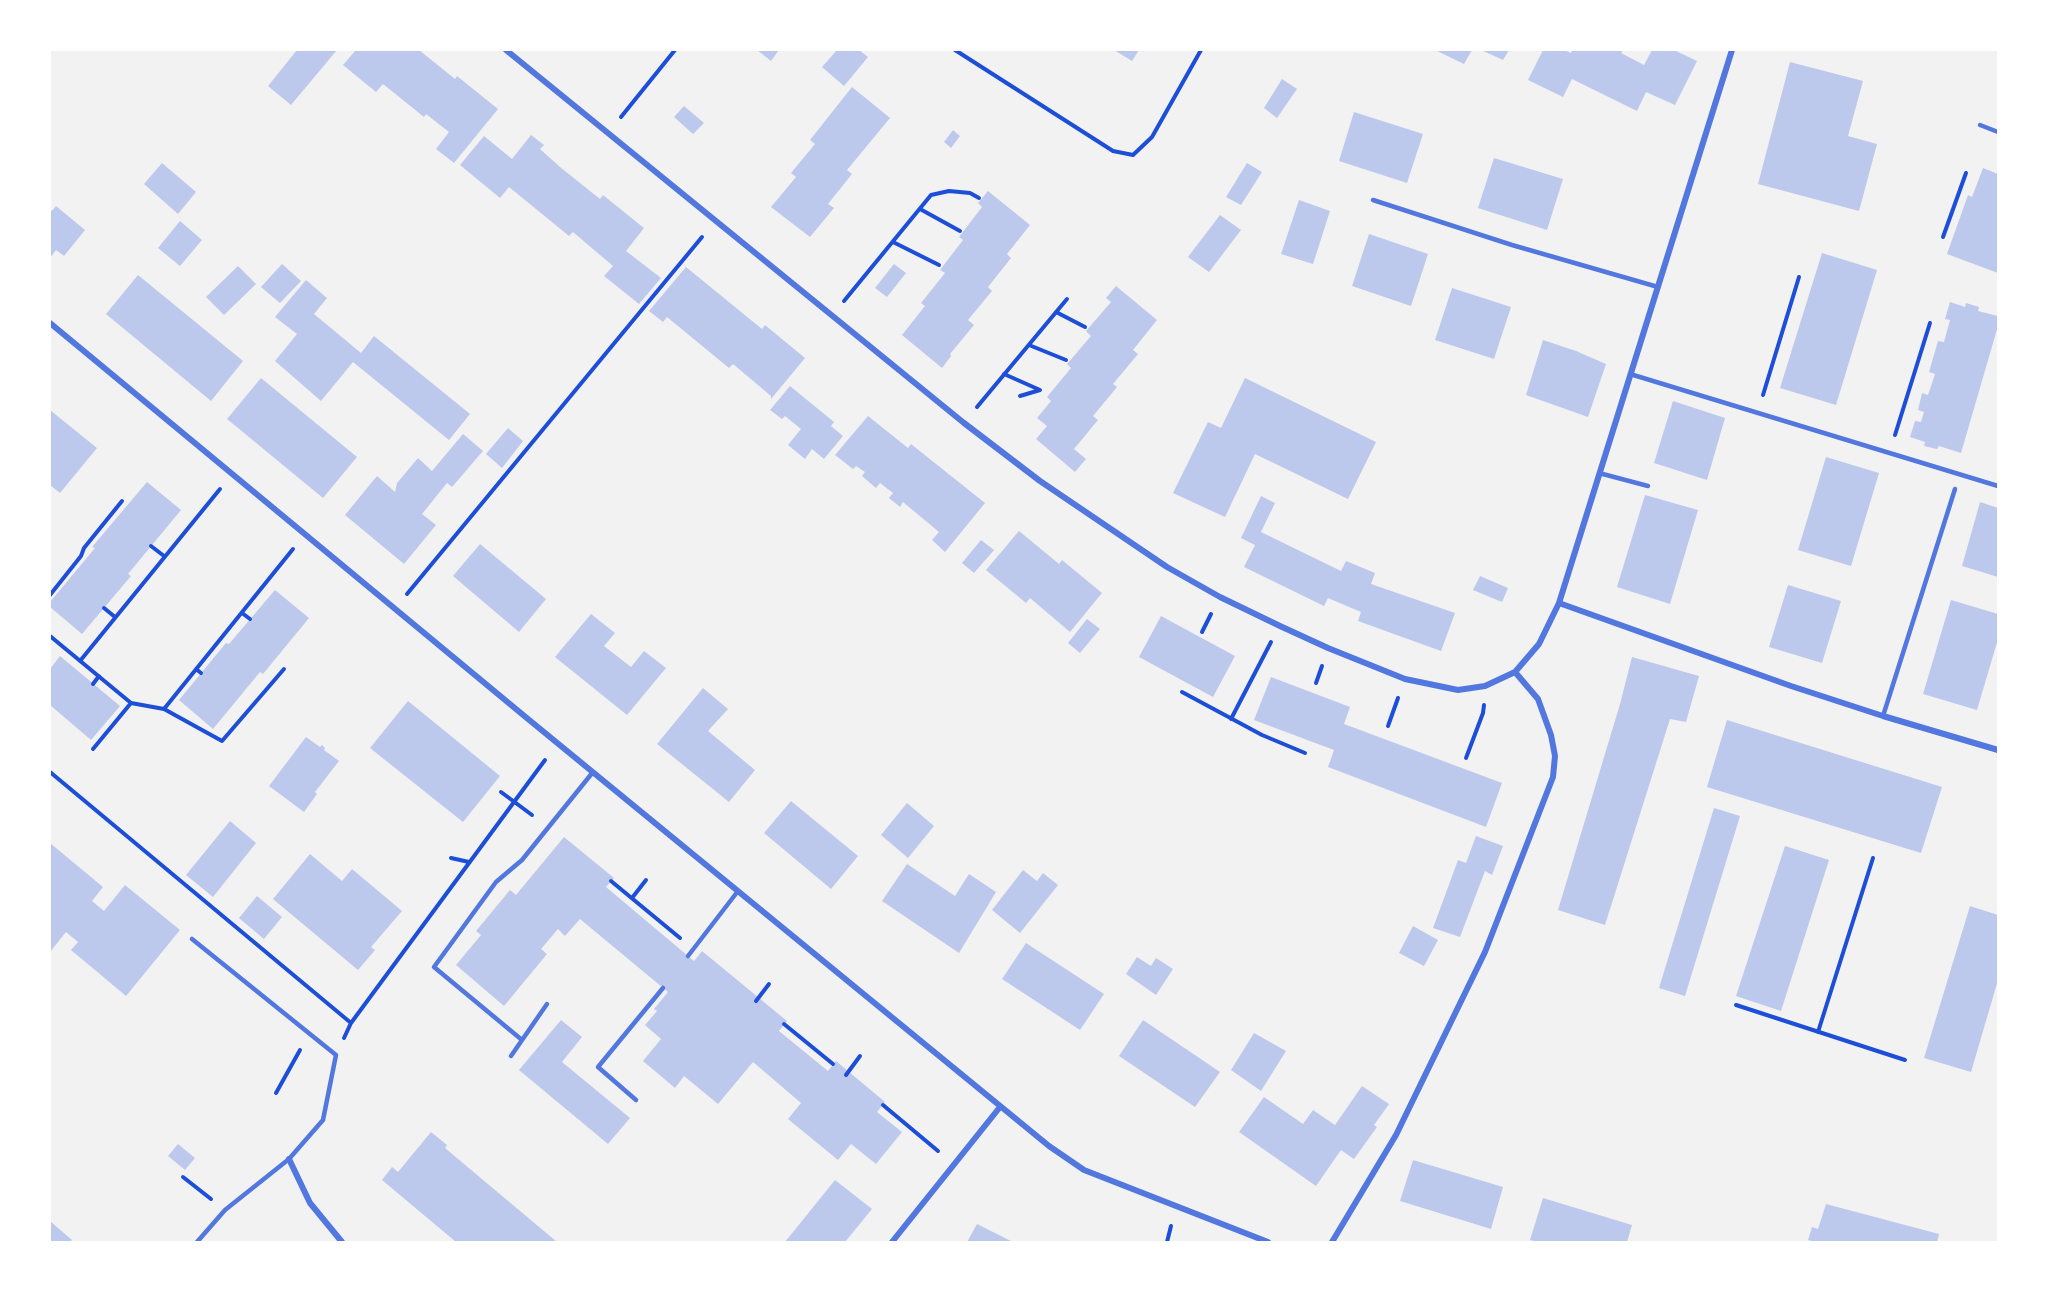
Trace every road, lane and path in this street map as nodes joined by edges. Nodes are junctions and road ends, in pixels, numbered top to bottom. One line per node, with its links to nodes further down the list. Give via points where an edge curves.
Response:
1 (506, 50): 7 (street)
2 (675, 50): 7 (path)
3 (955, 50): 4 (path, via 1113,151 1133,155 1152,137)
4 (1201, 50)
5 (1732, 50): 19 (street)
6 (1980, 125): 8 (lane)
7 (609, 132): 13 (street)
8 (1998, 132)
9 (1966, 173): 15 (path)
10 (979, 198): 12 (path, via 970,193 936,193)
11 (1373, 200): 19 (lane)
12 (920, 209): 14 (path); 16 (path)
13 (716, 220): 22 (street); 46 (path)
14 (960, 231)
15 (1943, 237)
16 (893, 242): 17 (path); 22 (path)
17 (939, 265)
18 (1799, 277): 31 (path)
19 (1658, 287): 29 (street)
20 (1067, 299): 21 (path)
21 (1056, 312): 25 (path); 26 (path)
22 (832, 315): 32 (street)
23 (50, 323): 35 (street)
24 (1930, 323): 33 (path)
25 (1085, 327)
26 (1029, 345): 27 (path); 28 (path)
27 (1066, 360)
28 (1004, 374): 30 (path, via 1040,390); 32 (path)
29 (1630, 374): 31 (lane); 34 (street)
30 (1020, 396)
31 (1758, 413): 33 (lane)
32 (964, 423): 50 (street, via 1040,481 1167,567)
33 (1890, 453): 37 (lane)
34 (1599, 473): 36 (lane); 44 (street)
35 (231, 474): 40 (street); 42 (path)
36 (1648, 486)
37 (1998, 486)
38 (1955, 489): 64 (lane)
39 (123, 501): 43 (path)
40 (305, 534): 46 (street); 47 (path)
41 (151, 546): 42 (path)
42 (164, 556): 48 (path)
43 (50, 595)
44 (1559, 603): 55 (street, via 1539,644); 64 (street, via 1727,665)
45 (104, 608): 48 (path)
46 (395, 608): 67 (street)
47 (242, 612): 49 (path); 53 (path)
48 (115, 617): 52 (path)
49 (250, 619)
50 (1280, 626): 58 (street); 65 (path)
51 (50, 636): 52 (path)
52 (80, 661): 57 (path)
53 (196, 669): 56 (path); 63 (path)
54 (284, 669): 63 (path, via 222,741)
55 (1515, 672): 60 (street); 112 (street, via 1538,699 1551,735 1553,777 1485,952 1396,1135)
56 (201, 673)
57 (99, 676): 59 (path); 62 (path)
58 (1405, 679): 60 (street, via 1458,690); 66 (path)
59 (93, 684)
60 (1485, 686): 71 (path, via 1484,713)
61 (1182, 692): 65 (path)
62 (131, 704): 63 (path); 68 (path)
63 (164, 709)
64 (1883, 716): 69 (street)
65 (1231, 719): 70 (path)
66 (1388, 726)
67 (558, 743): 73 (street); 76 (path)
68 (93, 749)
69 (1998, 750)
70 (1305, 753)
71 (1466, 758)
72 (50, 772): 89 (path)
73 (593, 772): 79 (street); 93 (lane, via 522,860 496,882 434,967)
74 (451, 858): 76 (path)
75 (1873, 858): 91 (path)
76 (469, 862): 89 (path)
77 (646, 880): 80 (path)
78 (611, 881): 80 (path)
79 (738, 891): 82 (lane); 103 (street)
80 (632, 898): 82 (path)
81 (192, 939): 92 (lane)
82 (693, 949): 83 (lane)
83 (688, 956)
84 (769, 984): 86 (path)
85 (663, 988): 101 (lane, via 598,1068)
86 (756, 1001)
87 (547, 1004): 93 (lane)
88 (1736, 1005): 91 (path)
89 (351, 1023): 94 (path)
90 (784, 1024): 98 (path)
91 (1818, 1032): 97 (path)
92 (310, 1034): 94 (lane); 100 (path)
93 (522, 1040): 95 (lane)
94 (336, 1055): 104 (lane, via 323,1119)
95 (511, 1056)
96 (860, 1056): 99 (path)
97 (1905, 1060)
98 (833, 1064)
99 (846, 1075)
100 (276, 1094)
101 (636, 1100)
102 (883, 1105): 105 (path)
103 (1000, 1107): 105 (street); 111 (street, via 1084,1170)
104 (289, 1159): 107 (lane); 109 (street, via 310,1203)
105 (954, 1165): 110 (street)
106 (183, 1177): 107 (path)
107 (225, 1210): 108 (lane)
108 (197, 1242)
109 (342, 1242)
110 (892, 1242)
111 (1268, 1242)
112 (1332, 1242)

